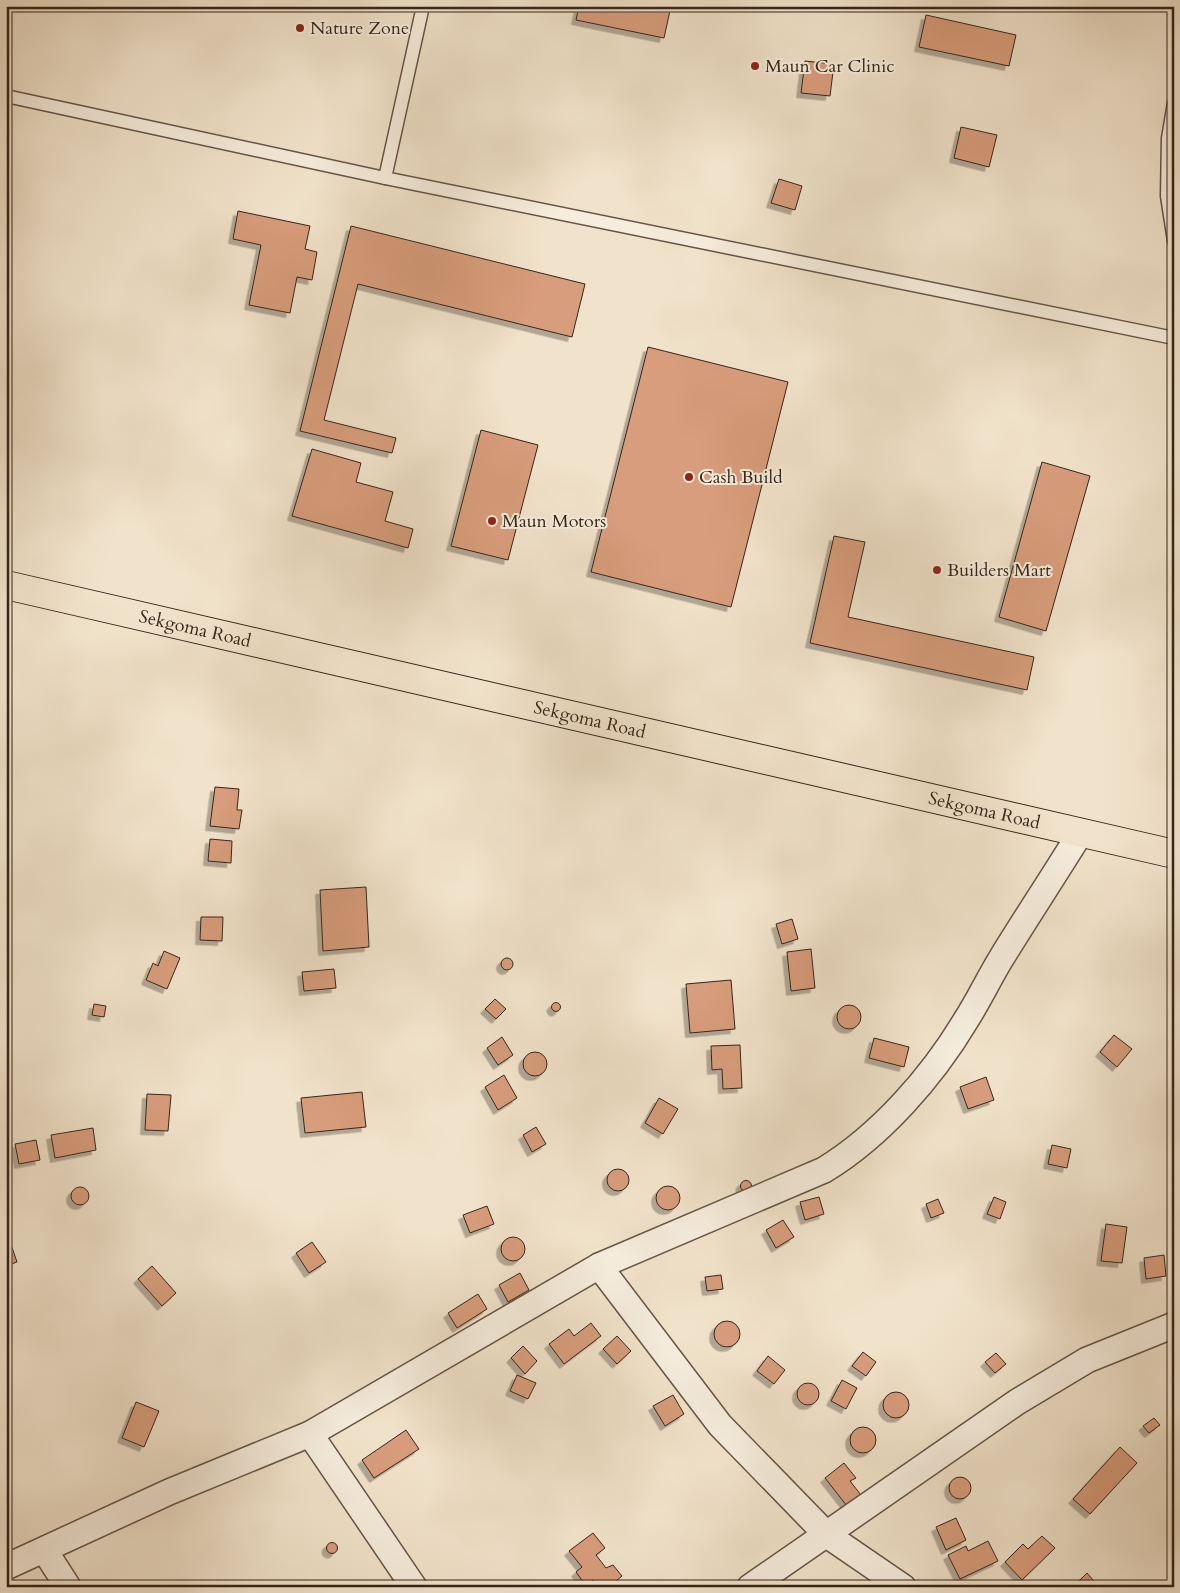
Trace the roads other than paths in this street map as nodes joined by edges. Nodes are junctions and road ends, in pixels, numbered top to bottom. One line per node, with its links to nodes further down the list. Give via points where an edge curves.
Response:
1 (423, 6): 4 (lane)
2 (6, 96): 4 (lane)
3 (1174, 103): 5 (lane, via 1168,138 1167,196)
4 (385, 178): 6 (lane)
5 (1174, 241)
6 (1174, 338)
7 (6, 579): 9 (lane)
8 (6, 585): 9 (highway, Sekgoma Road)
9 (67, 600): 10 (highway, Sekgoma Road)
10 (1081, 832): 11 (highway, Sekgoma Road); 12 (street, via 936,1064 881,1126 852,1153 824,1170)
11 (1174, 854)
12 (598, 1266): 14 (street); 15 (street, via 720,1425)
13 (1174, 1325): 15 (street, via 1087,1360 1025,1397)
14 (310, 1434): 16 (street, via 169,1492); 19 (street)
15 (827, 1534): 20 (street); 21 (street)
16 (45, 1551): 17 (street); 18 (street)
17 (6, 1568)
18 (68, 1587)
19 (414, 1587)
20 (750, 1587)
21 (902, 1587)

